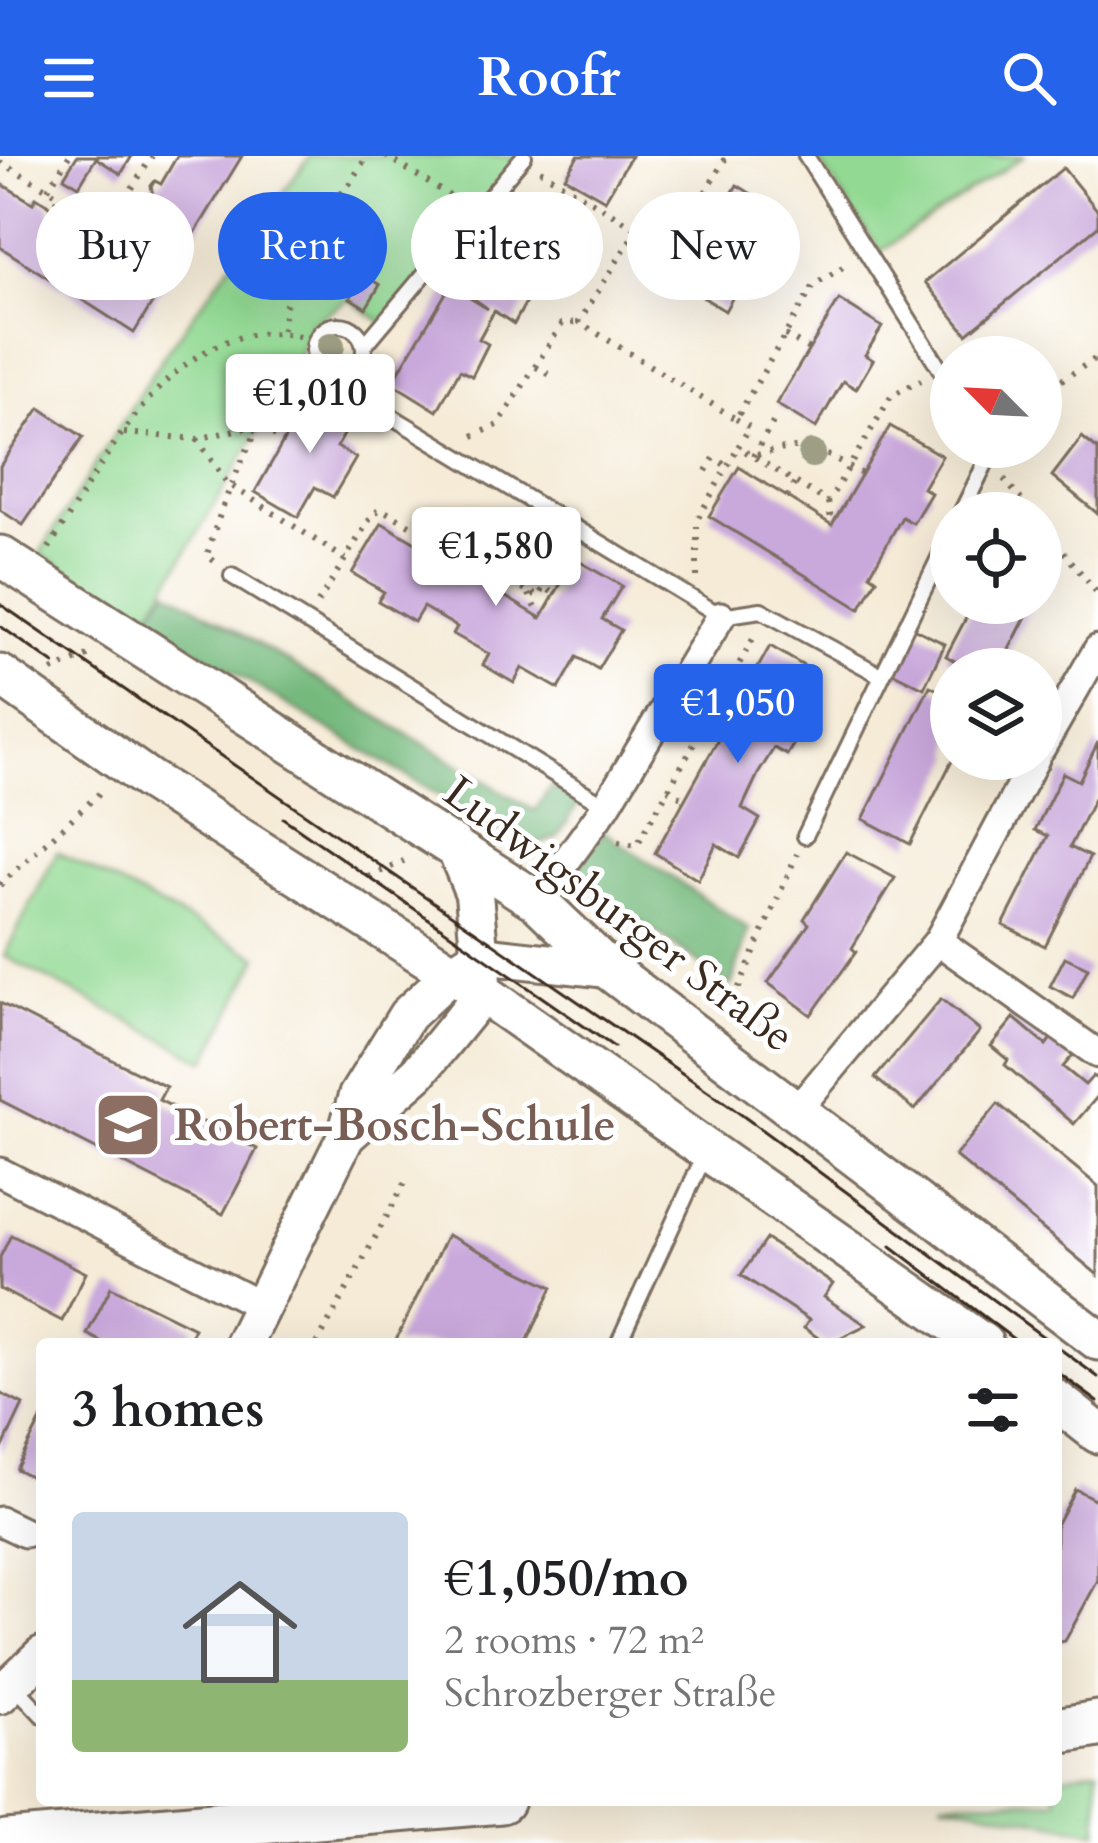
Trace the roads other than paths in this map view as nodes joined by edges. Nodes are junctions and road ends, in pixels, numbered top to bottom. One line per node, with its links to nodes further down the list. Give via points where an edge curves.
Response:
1 (806, 156): 4 (lane)
2 (523, 157): 3 (lane)
3 (364, 346): 5 (lane); 5 (lane, via 346,325 316,340 316,362 338,376)
4 (930, 357)
5 (352, 372): 9 (lane, via 363,399)
6 (15, 566): 17 (main road, Ludwigsburger Straße)
7 (930, 575): 12 (lane)
8 (232, 576): 15 (lane)
9 (721, 616): 12 (lane, via 768,614); 15 (street)
10 (1098, 649): 13 (street)
11 (0, 675): 21 (main road, via 148,780)
12 (880, 675): 16 (lane)
13 (1062, 712)
14 (1025, 780): 19 (street)
15 (606, 806): 18 (street)
16 (805, 836)
17 (453, 843): 18 (main road, Ludwigsburger Straße); 21 (street, via 474,894)
18 (537, 901): 20 (main road, Ludwigsburger Straße)
19 (938, 941): 22 (street); 23 (street)
20 (608, 969): 21 (street, via 554,959); 23 (main road, Ludwigsburger Straße)
21 (472, 974): 24 (main road); 26 (street, via 418,1073 346,1136)
22 (1098, 1054)
23 (797, 1110): 30 (main road, Ludwigsburger Straße)
24 (708, 1148): 28 (lane); 29 (main road)
25 (0, 1172): 26 (street)
26 (261, 1306): 27 (street)
27 (246, 1338)
28 (621, 1338)
29 (974, 1338)
30 (1098, 1340)
31 (1062, 1405): 32 (main road)
32 (1098, 1432)
33 (36, 1660): 34 (street)
34 (4, 1689): 35 (lane)
35 (36, 1711)
36 (1098, 1724): 37 (highway)
37 (1062, 1730)
38 (436, 1806): 39 (highway)
39 (7, 1843)

